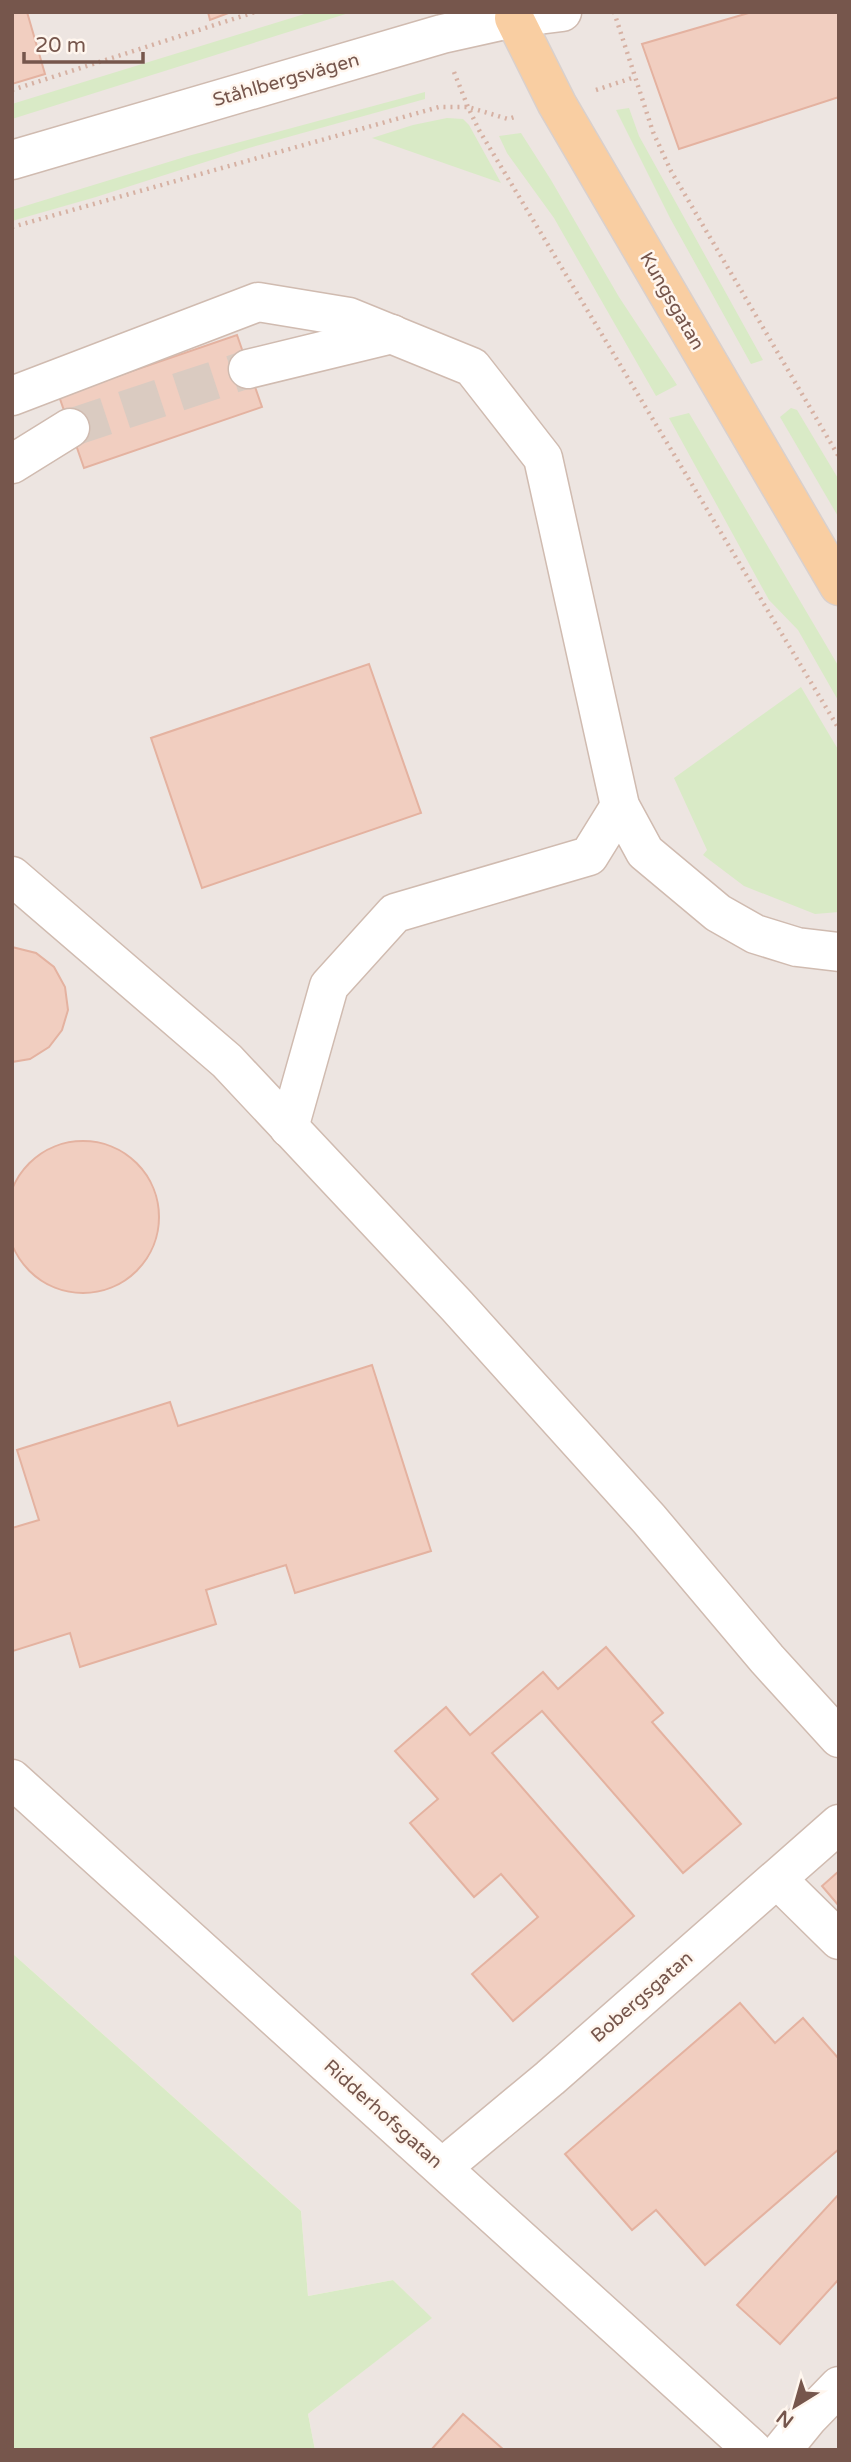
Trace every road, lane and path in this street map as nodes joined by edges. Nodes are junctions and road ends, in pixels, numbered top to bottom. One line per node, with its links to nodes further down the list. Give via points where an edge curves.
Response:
1 (255, 12): 5 (path)
2 (562, 12): 4 (street, Ståhlbergsvägen)
3 (614, 12): 12 (path, via 653,132 671,171)
4 (513, 15): 6 (street, Ståhlbergsvägen); 14 (main road, Kungsgatan, via 557,104)
5 (12, 90)
6 (12, 160)
7 (12, 227): 15 (path, via 439,107 468,107)
8 (392, 334): 9 (street); 10 (street, via 349,317 258,302); 16 (street, via 472,367 542,458)
9 (248, 369)
10 (12, 396)
11 (70, 428): 13 (street)
12 (839, 457)
13 (12, 464)
14 (839, 586)
15 (839, 729)
16 (620, 806): 18 (street, via 645,852 718,913 755,934 797,947); 19 (street, via 589,856 395,913 329,986)
17 (12, 876): 19 (street, via 227,1061)
18 (839, 951)
19 (289, 1128): 20 (street, via 457,1306)
20 (839, 1738)
21 (12, 1779): 25 (street, Ridderhofsgatan)
22 (839, 1824): 23 (street, Bobergsgatan)
23 (777, 1879): 24 (street); 25 (street, Bobergsgatan)
24 (839, 1940)
25 (443, 2167): 27 (street, Ridderhofsgatan)
26 (839, 2386): 28 (street)
27 (753, 2450)
28 (782, 2450)

